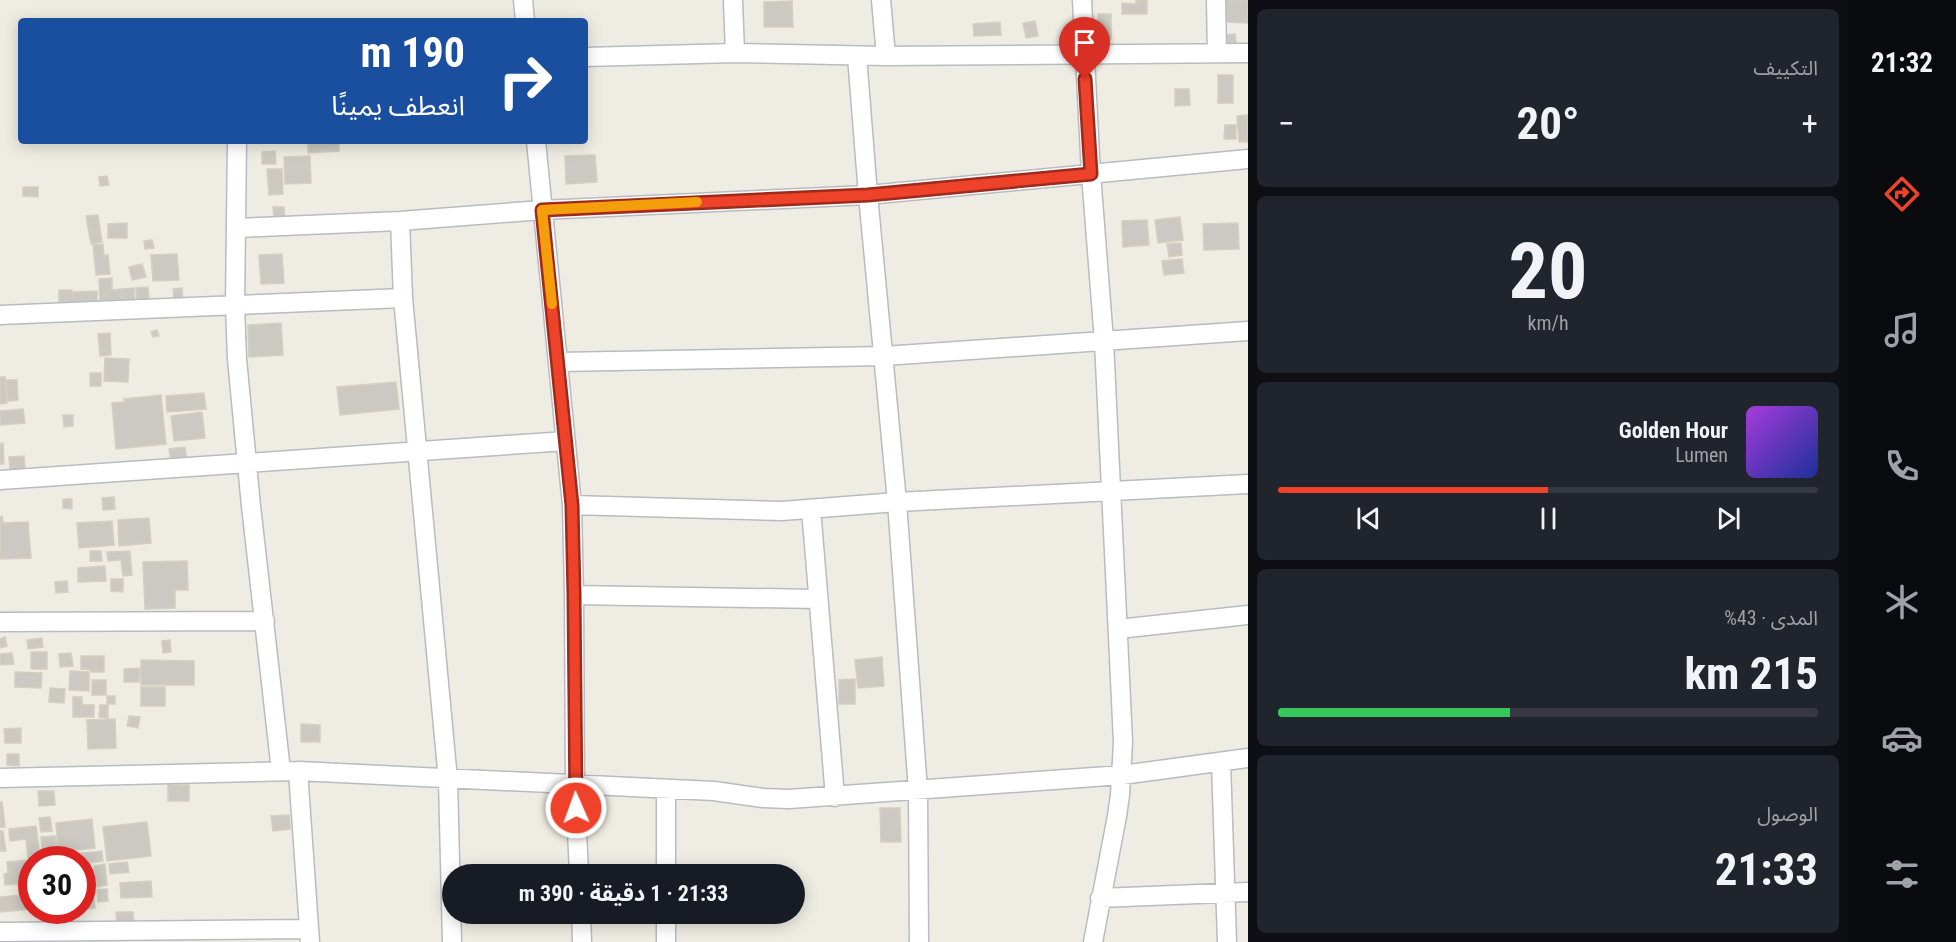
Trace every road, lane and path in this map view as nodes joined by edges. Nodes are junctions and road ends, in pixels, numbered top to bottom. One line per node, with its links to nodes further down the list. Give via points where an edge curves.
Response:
1 (523, 0): 6 (street)
2 (733, 0): 7 (street)
3 (881, 0): 12 (street)
4 (1082, 0): 10 (street)
5 (1215, 0): 8 (street)
6 (525, 18)
7 (735, 53): 11 (street); 13 (street)
8 (1217, 53): 9 (street); 10 (street)
9 (1248, 53)
10 (1084, 55): 12 (street); 17 (street)
11 (857, 56): 12 (street); 18 (street)
12 (886, 56)
13 (588, 57)
14 (237, 144): 21 (street)
15 (536, 144): 19 (street)
16 (1248, 159): 17 (street)
17 (1091, 174): 18 (street); 26 (street)
18 (868, 195): 19 (street); 27 (street)
19 (542, 210): 20 (street); 28 (street)
20 (400, 221): 21 (street); 22 (street)
21 (237, 228): 23 (street)
22 (403, 298): 23 (street); 30 (street)
23 (235, 305): 24 (street); 31 (street)
24 (0, 315)
25 (1248, 331): 26 (street)
26 (1104, 340): 27 (street); 34 (street)
27 (884, 356): 28 (street); 35 (street)
28 (559, 362): 29 (street)
29 (566, 441): 30 (street); 36 (street)
30 (418, 451): 31 (street); 49 (street)
31 (246, 463): 32 (street); 41 (street)
32 (0, 480)
33 (1248, 484): 34 (street)
34 (1110, 492): 35 (street); 43 (street)
35 (897, 502): 37 (street); 52 (street)
36 (572, 505): 37 (street); 38 (street)
37 (811, 509): 39 (street)
38 (574, 595): 39 (street); 50 (street)
39 (817, 599): 53 (street)
40 (1248, 615): 43 (street)
41 (265, 621): 42 (street); 46 (street)
42 (0, 622)
43 (1118, 628): 47 (street)
44 (1248, 758): 45 (street)
45 (1221, 762): 47 (street); 57 (street)
46 (289, 771): 48 (street); 49 (street); 62 (street)
47 (1122, 776): 52 (street); 58 (street)
48 (0, 778)
49 (448, 780): 50 (street); 63 (street)
50 (575, 786): 51 (street); 54 (street)
51 (666, 789): 53 (street, via 772,799); 55 (street)
52 (918, 790): 53 (street); 66 (street)
53 (835, 797)
54 (579, 864)
55 (666, 864)
56 (1248, 892): 57 (street)
57 (1225, 894): 58 (street); 68 (street)
58 (1100, 898): 67 (street)
59 (581, 924): 64 (street)
60 (666, 924): 65 (street)
61 (0, 932): 62 (street)
62 (310, 936)
63 (452, 942)
64 (582, 942)
65 (666, 942)
66 (919, 942)
67 (1093, 942)
68 (1227, 942)

